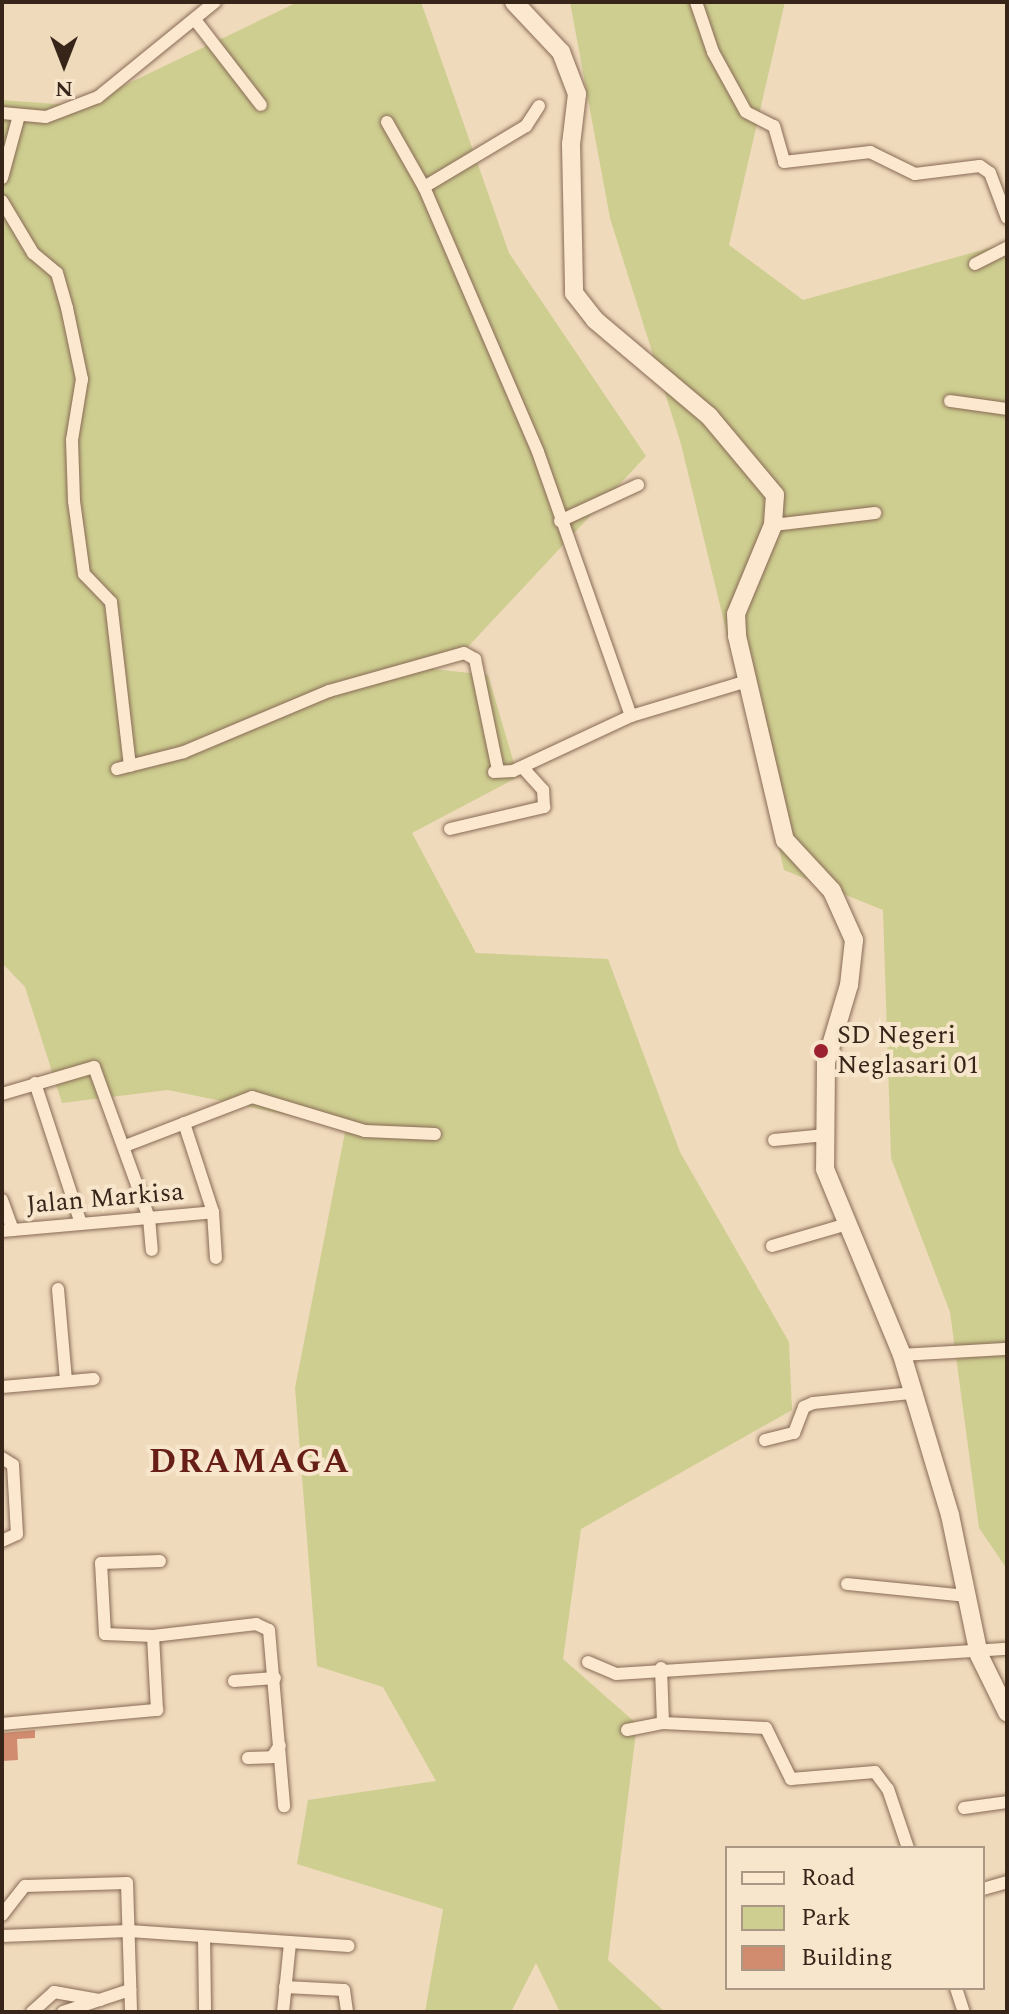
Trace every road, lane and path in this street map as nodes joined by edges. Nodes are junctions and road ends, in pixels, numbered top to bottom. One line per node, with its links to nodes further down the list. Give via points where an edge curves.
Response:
1 (514, 2): 21 (street, via 561,52 577,94 574,293 595,320 709,416 773,489)
2 (696, 2): 13 (street, via 713,52 746,112 774,126 784,162 870,152 915,174 980,166 990,173)
3 (210, 4): 4 (street)
4 (196, 21): 5 (street); 8 (street, via 98,97 56,115)
5 (261, 105)
6 (539, 106): 11 (street, via 526,126)
7 (2, 113): 8 (street)
8 (18, 119): 10 (street)
9 (387, 122): 11 (street)
10 (2, 178)
11 (424, 187): 20 (street, via 538,452)
12 (2, 201): 24 (street, via 33,253 57,273 67,308 82,379 72,440 84,574 111,602)
13 (1007, 218)
14 (1007, 248): 15 (street)
15 (975, 264)
16 (950, 401): 17 (street)
17 (1007, 409)
18 (638, 485): 20 (street)
19 (875, 513): 21 (street)
20 (560, 521): 23 (street)
21 (773, 525): 22 (street, via 736,614)
22 (744, 682): 23 (street); 32 (street, via 785,840 832,891 854,940 849,985 826,1062)
23 (631, 716): 25 (street)
24 (130, 766): 25 (street, via 205,745 318,695 464,653 475,659 495,771); 26 (street)
25 (522, 767): 27 (street, via 543,790 544,807)
26 (117, 769)
27 (450, 829)
28 (35, 1083): 29 (street); 34 (street, via 94,1067); 38 (street)
29 (2, 1094)
30 (184, 1123): 31 (street, via 263,1097 365,1131); 34 (street); 36 (street)
31 (435, 1134)
32 (826, 1135): 33 (street); 39 (street, via 825,1169)
33 (774, 1140)
34 (125, 1146): 37 (street)
35 (2, 1200): 40 (street)
36 (213, 1212): 37 (street, Jalan Markisa); 43 (street)
37 (149, 1218): 38 (street, Jalan Markisa); 42 (street)
38 (81, 1224): 40 (street, Jalan Markisa)
39 (844, 1225): 41 (street); 46 (street)
40 (7, 1230)
41 (772, 1246)
42 (152, 1250)
43 (216, 1258)
44 (58, 1289): 48 (street)
45 (1007, 1349): 46 (street)
46 (902, 1355): 50 (street)
47 (94, 1379): 48 (street)
48 (66, 1381): 49 (street)
49 (2, 1387)
50 (912, 1393): 51 (street, via 813,1403 794,1433); 56 (street)
51 (765, 1440)
52 (2, 1458): 53 (street, via 13,1465 17,1534)
53 (2, 1541)
54 (160, 1561): 57 (street, via 101,1563 105,1634)
55 (847, 1584): 56 (street)
56 (968, 1596): 59 (street)
57 (153, 1636): 62 (street, via 262,1624 270,1635); 66 (street, via 158,1705 153,1713)
58 (1007, 1649): 59 (street)
59 (979, 1655): 61 (street); 64 (street)
60 (588, 1662): 61 (street, via 616,1674)
61 (661, 1668): 65 (street)
62 (275, 1678): 63 (street); 68 (street)
63 (234, 1681)
64 (1007, 1712)
65 (663, 1723): 67 (street); 73 (street, via 766,1728 784,1774 793,1780 875,1772 888,1789)
66 (2, 1724)
67 (627, 1730)
68 (280, 1745): 69 (street, via 272,1757); 71 (street)
69 (248, 1758)
70 (1007, 1802): 72 (street)
71 (284, 1806)
72 (964, 1808)
73 (907, 1846)
74 (1007, 1882): 75 (street)
75 (985, 1888)
76 (2, 1915): 77 (street, via 25,1886 127,1883)
77 (129, 1931): 78 (street); 79 (street); 83 (street)
78 (2, 1936)
79 (204, 1937): 80 (street); 89 (street)
80 (290, 1943): 81 (street); 82 (street)
81 (348, 1946)
82 (285, 1987): 90 (street); 91 (street, via 344,1990)
83 (130, 1990): 85 (street); 88 (street)
84 (957, 1990): 92 (street)
85 (100, 2000): 86 (street, via 54,1992); 87 (street)
86 (32, 2012)
87 (63, 2012)
88 (131, 2012)
89 (205, 2012)
90 (283, 2012)
91 (347, 2012)
92 (964, 2012)

